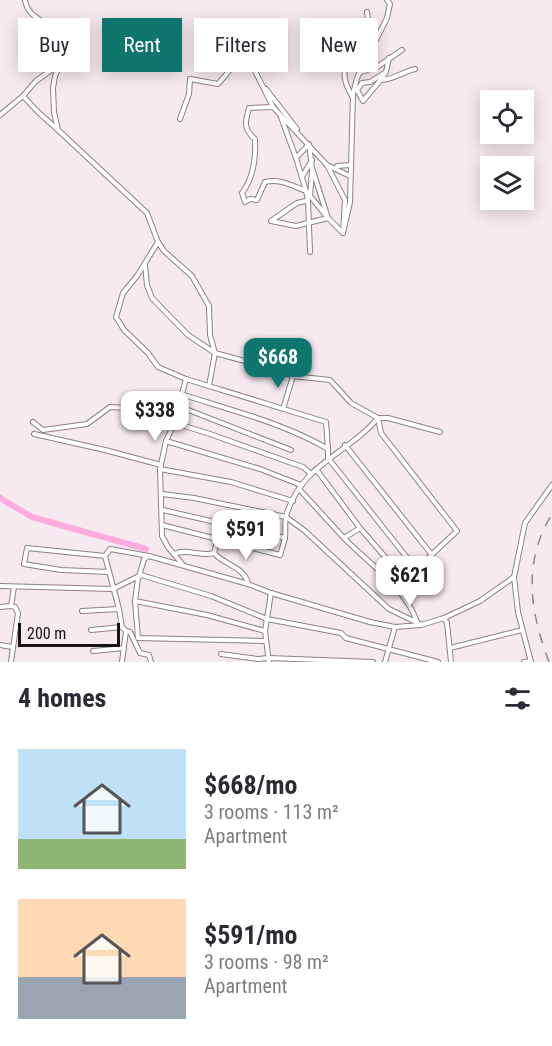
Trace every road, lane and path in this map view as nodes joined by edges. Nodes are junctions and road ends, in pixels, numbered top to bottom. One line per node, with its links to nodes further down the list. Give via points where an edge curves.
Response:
1 (26, 0): 4 (street, via 27,8)
2 (387, 0): 6 (street, via 387,18)
3 (367, 12): 5 (street)
4 (36, 18)
5 (368, 18)
6 (378, 36)
7 (402, 50): 8 (street)
8 (389, 58): 9 (street); 17 (street)
9 (378, 67)
10 (415, 69): 19 (street)
11 (49, 72): 20 (street)
12 (57, 72): 27 (street, via 53,88)
13 (228, 72): 25 (street, via 218,84 190,79)
14 (256, 72): 18 (street)
15 (344, 72): 21 (street)
16 (361, 72): 21 (street)
17 (385, 73): 19 (street); 19 (street, via 362,83 357,90 363,101)
18 (260, 81): 22 (street); 28 (street)
19 (381, 81)
20 (23, 96): 24 (street); 27 (street)
21 (353, 98): 32 (street)
22 (272, 107): 23 (street); 26 (street); 36 (street, via 249,108 244,124 255,139 256,159 242,193 246,202 257,200 264,182 272,180)
23 (279, 114): 26 (street); 28 (street)
24 (0, 115)
25 (180, 119)
26 (284, 127): 29 (street)
27 (58, 130): 41 (street, via 147,213)
28 (309, 144): 29 (street); 30 (street); 31 (street)
29 (296, 159): 34 (street)
30 (312, 159): 33 (street); 34 (street)
31 (329, 165): 32 (street); 35 (street); 40 (street, via 345,201)
32 (351, 165): 35 (street)
33 (312, 168): 37 (street); 38 (street)
34 (302, 177): 36 (street)
35 (351, 177): 40 (street)
36 (306, 191): 37 (street); 39 (street)
37 (308, 199): 38 (street); 39 (street, via 270,221)
38 (328, 218): 39 (street); 40 (street)
39 (308, 225): 42 (street)
40 (344, 233)
41 (158, 242): 43 (street); 44 (street, via 192,276 209,306)
42 (310, 252)
43 (144, 263): 44 (street, via 152,298 188,334); 46 (street, via 123,293 116,317 158,367)
44 (215, 353): 45 (street); 47 (street)
45 (293, 376): 50 (street); 51 (street, via 330,380 351,403)
46 (186, 379): 47 (street); 48 (street)
47 (209, 386): 50 (street)
48 (181, 394): 49 (street); 58 (street)
49 (178, 406): 53 (street); 59 (street)
50 (283, 409): 58 (street, via 326,422)
51 (378, 418): 54 (street); 57 (street, via 365,434); 77 (street, via 381,433 457,531)
52 (33, 422): 53 (street, via 43,430 87,424 110,407 127,408)
53 (174, 424): 56 (street); 63 (street, via 303,467)
54 (440, 432)
55 (34, 434): 61 (street)
56 (166, 441): 61 (street); 65 (street, via 260,469)
57 (345, 445): 60 (street); 77 (street)
58 (328, 449): 60 (street)
59 (291, 450)
60 (328, 458): 62 (street); 81 (street)
61 (160, 467): 66 (street); 67 (street, via 231,482)
62 (316, 470): 63 (street); 71 (street)
63 (311, 474): 65 (street)
64 (552, 485): 84 (street, via 525,523)
65 (300, 487): 67 (street); 73 (street)
66 (162, 494): 68 (street); 69 (street)
67 (293, 501): 69 (street)
68 (163, 510): 70 (street); 72 (street)
69 (286, 517): 72 (street); 99 (street, via 389,609)
70 (162, 525): 74 (street); 76 (street, via 162,536)
71 (360, 528): 73 (street); 85 (street)
72 (285, 537): 74 (street, via 280,555)
73 (344, 538): 89 (street)
74 (223, 540): 75 (street)
75 (214, 553): 76 (street); 86 (street, via 240,570)
76 (174, 554): 80 (street)
77 (432, 555): 81 (street)
78 (105, 556): 79 (street, via 110,549); 82 (street); 82 (street, via 27,548 24,564)
79 (149, 556): 80 (street); 83 (street, via 144,559)
80 (183, 566): 86 (street)
81 (416, 569): 85 (street)
82 (108, 572): 90 (street)
83 (139, 576): 90 (street); 92 (street); 98 (street, via 211,596)
84 (514, 577): 97 (street, via 480,601); 103 (street)
85 (405, 580): 89 (street)
86 (248, 584): 91 (street)
87 (0, 586): 88 (street)
88 (14, 587): 90 (street); 93 (street)
89 (396, 588): 99 (street)
90 (113, 589): 95 (street)
91 (271, 593): 98 (street); 101 (street)
92 (135, 601): 105 (street); 106 (street, via 138,638)
93 (11, 606): 94 (street); 108 (street, via 18,613)
94 (0, 607)
95 (119, 609): 96 (street); 100 (street)
96 (82, 611)
97 (444, 618): 99 (street); 110 (street)
98 (267, 619): 105 (street); 111 (street, via 341,633 346,638)
99 (419, 624): 101 (street)
100 (122, 627): 102 (street); 104 (street)
101 (395, 627): 111 (street)
102 (90, 630)
103 (522, 630): 110 (street); 115 (street)
104 (126, 631): 109 (street); 118 (street)
105 (265, 631): 106 (street)
106 (266, 641): 114 (street)
107 (0, 645): 108 (street)
108 (12, 647): 116 (street)
109 (124, 648): 112 (street); 117 (street)
110 (450, 648): 122 (street)
111 (388, 649): 120 (street); 121 (street)
112 (93, 651)
113 (221, 654): 114 (street)
114 (268, 660): 119 (street)
115 (531, 661): 123 (street)
116 (11, 662)
117 (122, 662)
118 (151, 662)
119 (373, 662)
120 (385, 662)
121 (438, 662)
122 (451, 662)
123 (524, 662)

